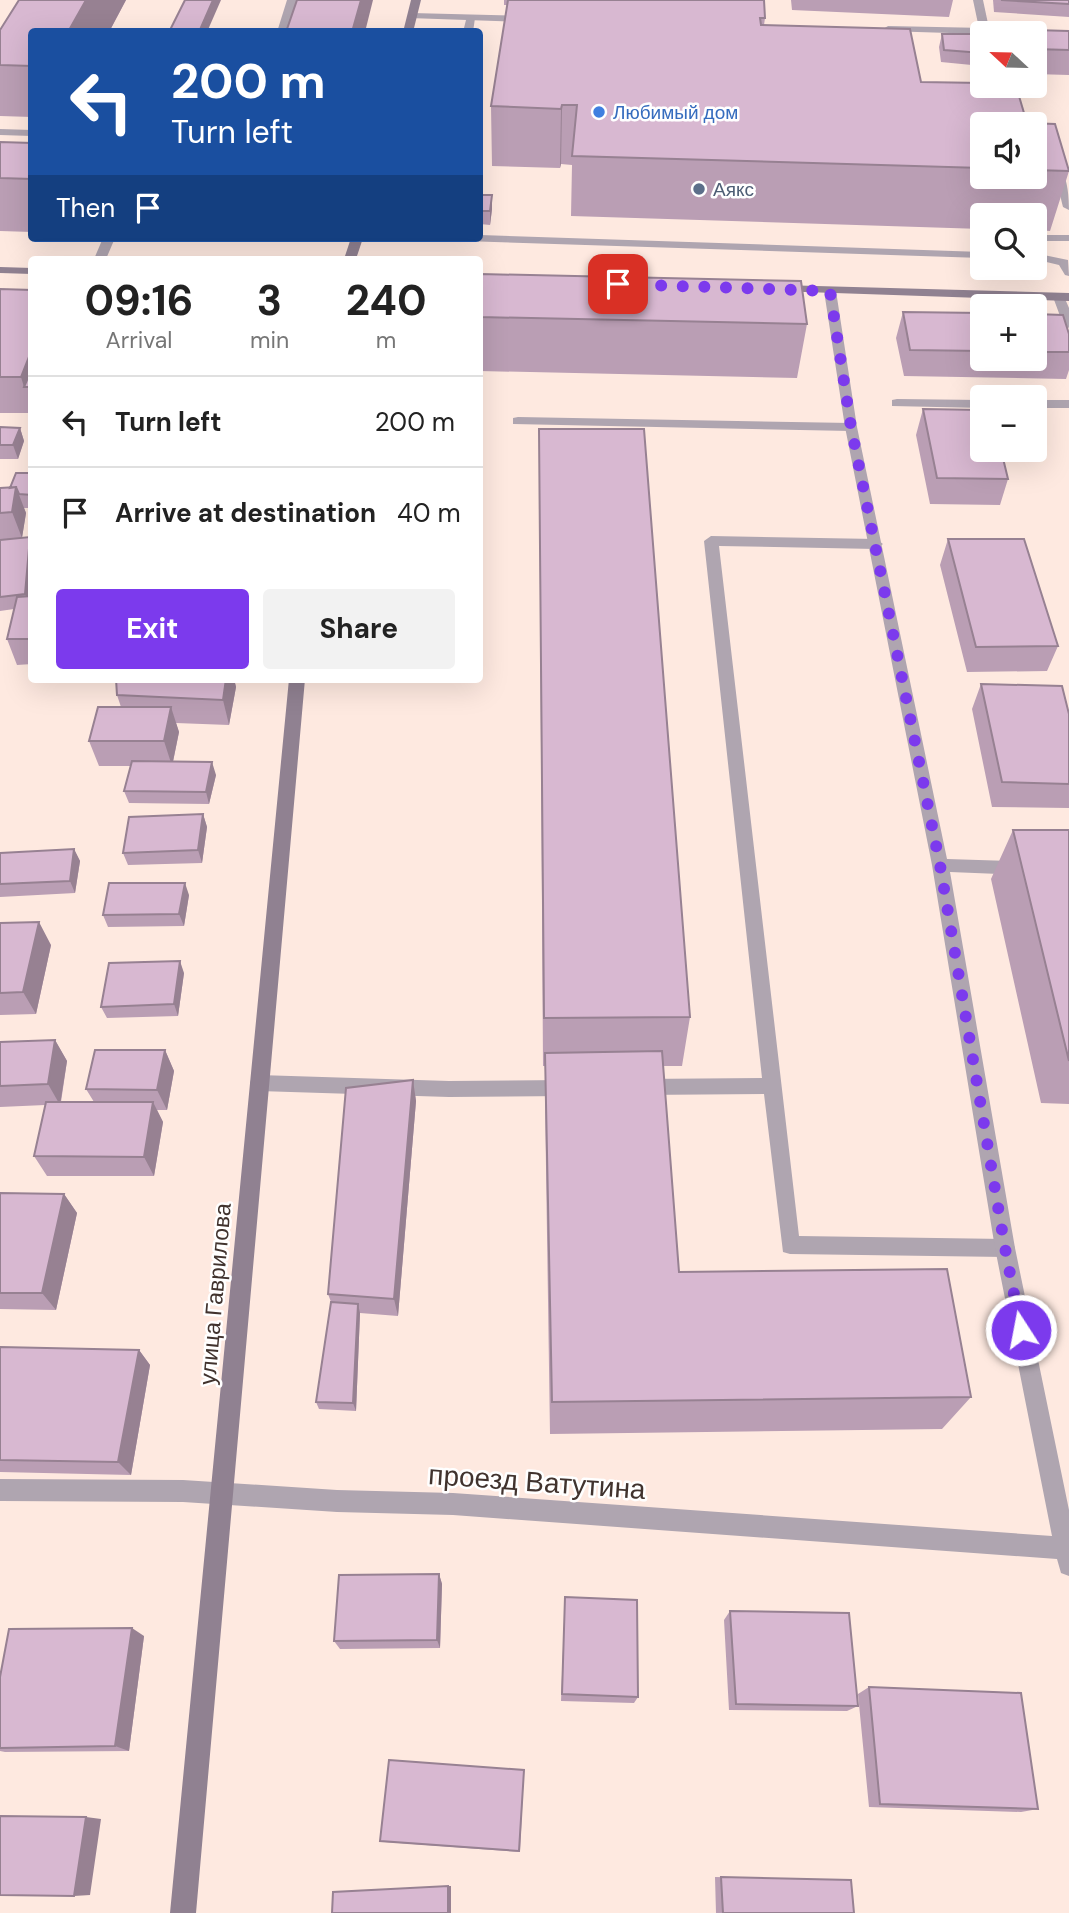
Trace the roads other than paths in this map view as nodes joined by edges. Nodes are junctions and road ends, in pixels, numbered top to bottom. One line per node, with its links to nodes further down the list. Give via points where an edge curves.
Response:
1 (292, 0): 8 (street)
2 (416, 0): 4 (main road)
3 (978, 0): 7 (street)
4 (412, 16): 5 (street); 9 (main road)
5 (470, 18): 6 (street); 10 (street)
6 (545, 20)
7 (983, 21)
8 (283, 28)
9 (409, 28)
10 (469, 28)
11 (880, 28): 12 (street)
12 (970, 31)
13 (0, 132): 14 (street)
14 (28, 133)
15 (1047, 157): 16 (street, via 1057,166)
16 (1069, 207)
17 (1047, 238): 18 (street)
18 (1069, 238)
19 (483, 239): 20 (street)
20 (970, 255)
21 (1047, 259): 24 (street, via 1064,262)
22 (0, 270): 23 (main road)
23 (28, 271)
24 (1069, 273)
25 (761, 289): 26 (main road)
26 (830, 291): 27 (main road); 34 (street)
27 (1064, 297): 28 (street)
28 (1069, 324)
29 (897, 403): 30 (street)
30 (970, 404)
31 (1047, 404): 32 (street)
32 (1069, 404)
33 (518, 421): 34 (street)
34 (851, 427): 35 (street)
35 (876, 544): 37 (street); 40 (street, via 711,541)
36 (297, 683): 39 (main road, улица Гаврилова)
37 (940, 865): 38 (street); 43 (street)
38 (1069, 870)
39 (259, 1083): 42 (street); 45 (main road, улица Гаврилова)
40 (772, 1086): 41 (street); 43 (street, via 790,1245)
41 (624, 1087)
42 (583, 1088)
43 (1005, 1248): 46 (street)
44 (0, 1490): 45 (street, проезд Ватутина)
45 (221, 1493): 46 (street, проезд Ватутина, via 453,1504); 47 (main road, улица Гаврилова)
46 (1068, 1554)
47 (183, 1913)

